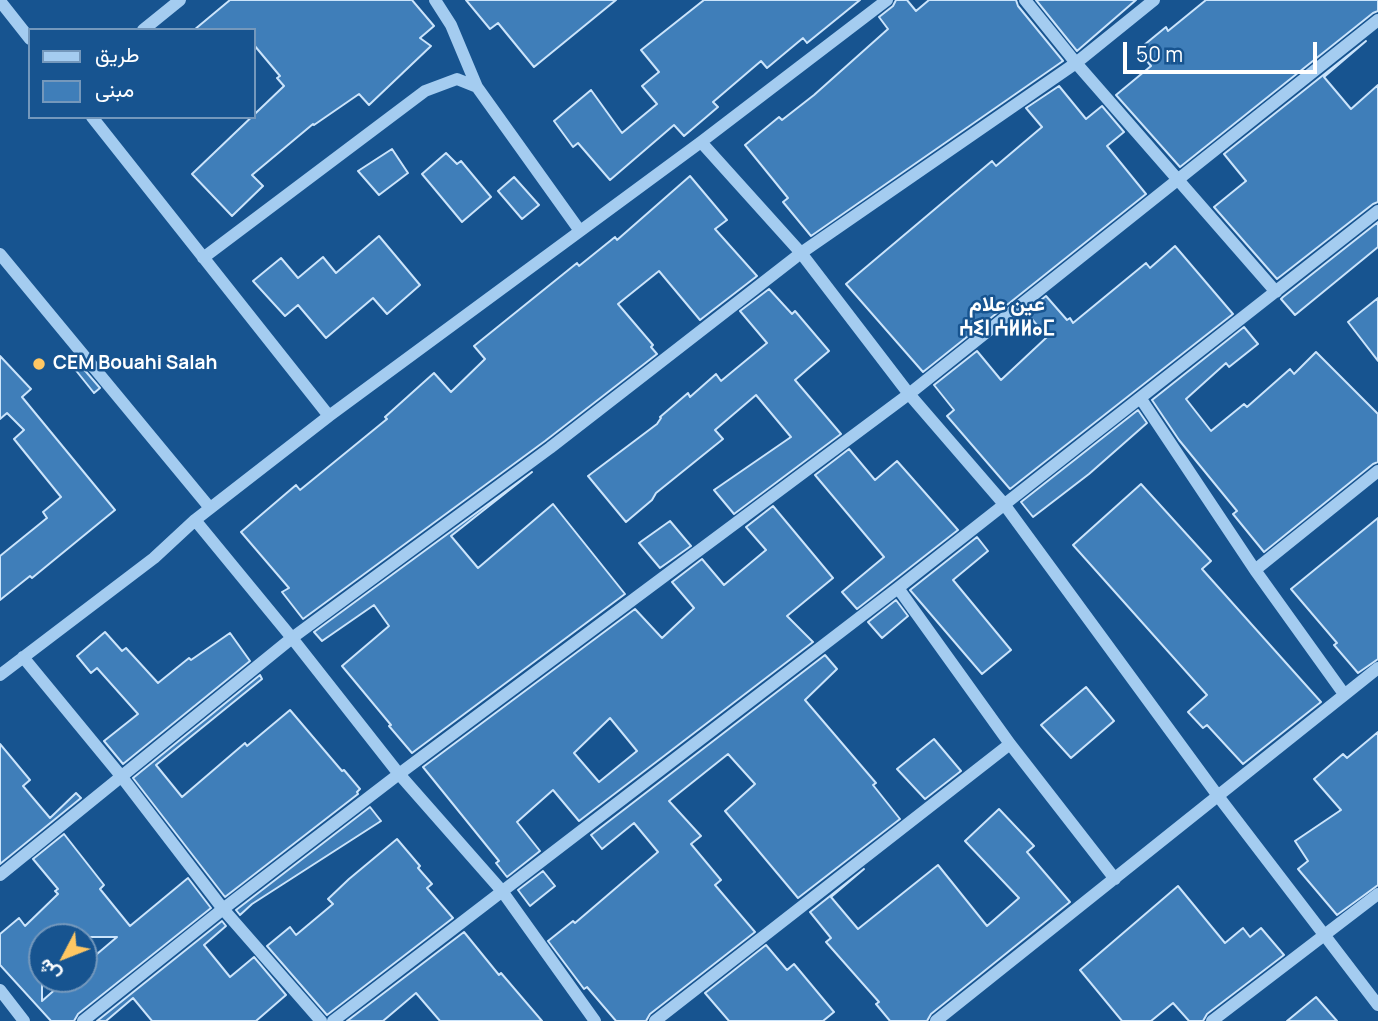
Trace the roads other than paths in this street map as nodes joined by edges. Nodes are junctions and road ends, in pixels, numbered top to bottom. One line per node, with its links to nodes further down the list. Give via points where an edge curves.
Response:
1 (180, 0): 8 (street)
2 (435, 0): 11 (street, via 451,25)
3 (887, 0): 13 (street)
4 (1025, 0): 10 (street)
5 (1154, 0): 10 (street)
6 (0, 1): 9 (street)
7 (1378, 20): 14 (street)
8 (145, 28)
9 (28, 36)
10 (1076, 63): 14 (street); 17 (street)
11 (477, 87): 16 (street); 19 (street, via 457,79 425,91)
12 (94, 119): 19 (street)
13 (701, 142): 16 (street); 17 (street)
14 (1178, 180): 20 (street); 21 (street)
15 (1378, 211): 20 (street)
16 (580, 230): 23 (street)
17 (801, 253): 21 (street); 30 (street, via 550,448)
18 (0, 254): 26 (street)
19 (203, 258): 23 (street)
20 (1276, 292): 22 (street)
21 (909, 394): 25 (street); 36 (street)
22 (1141, 399): 25 (street); 28 (street)
23 (329, 416): 26 (street)
24 (1378, 471): 28 (street)
25 (1004, 504): 29 (street); 38 (street)
26 (210, 508): 27 (street)
27 (195, 520): 30 (street); 31 (street, via 154,558)
28 (1255, 570): 34 (street)
29 (898, 588): 35 (street); 41 (street)
30 (292, 638): 36 (street); 37 (street)
31 (23, 657): 33 (street); 37 (street)
32 (1378, 668): 34 (street)
33 (0, 675)
34 (1344, 694): 38 (street)
35 (1010, 744): 40 (street); 52 (street)
36 (399, 774): 41 (street); 43 (street)
37 (121, 776): 39 (street); 43 (street)
38 (1218, 796): 40 (street); 44 (street)
39 (0, 875)
40 (1115, 879): 53 (street)
41 (502, 891): 50 (street); 51 (street)
42 (1378, 894): 44 (street)
43 (223, 909): 48 (street); 49 (street)
44 (1325, 935): 46 (street); 54 (street)
45 (0, 990): 47 (street)
46 (1378, 1004)
47 (24, 1021)
48 (83, 1021)
49 (321, 1021)
50 (333, 1021)
51 (595, 1021)
52 (655, 1021)
53 (936, 1021)
54 (1212, 1021)

